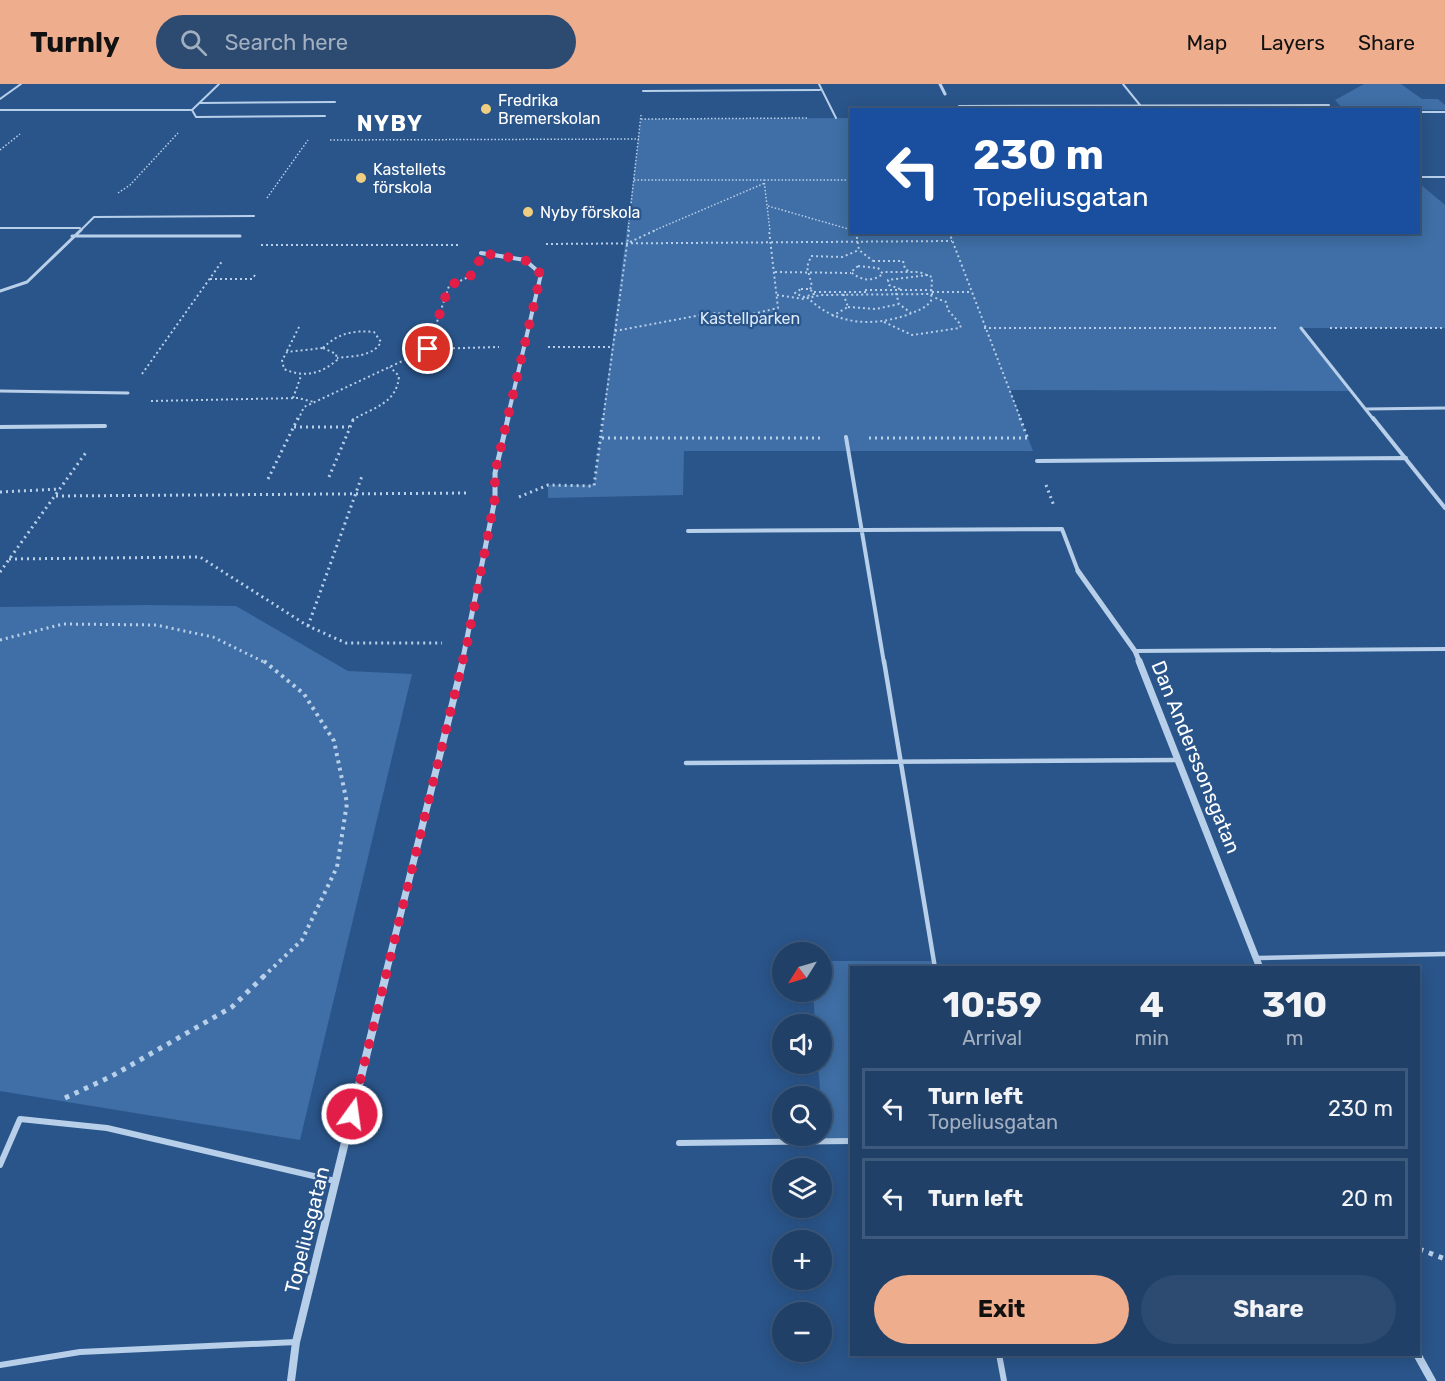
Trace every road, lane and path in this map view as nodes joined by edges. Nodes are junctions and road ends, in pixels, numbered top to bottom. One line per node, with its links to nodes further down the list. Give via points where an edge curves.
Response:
1 (21, 84): 9 (lane)
2 (219, 84): 11 (lane)
3 (819, 84): 6 (lane)
4 (940, 84): 8 (street)
5 (1123, 84): 14 (lane)
6 (820, 90): 7 (lane); 21 (lane)
7 (643, 91)
8 (945, 94)
9 (0, 99)
10 (335, 102): 11 (lane)
11 (199, 103): 16 (lane)
12 (1329, 105): 14 (lane)
13 (959, 106): 14 (lane)
14 (1141, 106)
15 (0, 110): 16 (lane)
16 (192, 110): 20 (lane)
17 (1420, 112): 18 (lane)
18 (1445, 112)
19 (326, 116): 20 (lane); 30 (path)
20 (196, 117): 31 (path)
21 (836, 118): 22 (path, via 641,119)
22 (639, 139): 23 (path); 26 (path)
23 (320, 140)
24 (1420, 177): 25 (lane)
25 (1445, 177)
26 (634, 180): 28 (path); 44 (path)
27 (850, 180): 28 (path)
28 (765, 182): 29 (path); 44 (path)
29 (768, 206): 34 (path); 40 (path)
30 (254, 216): 31 (lane)
31 (94, 217): 33 (lane)
32 (0, 228): 33 (lane)
33 (80, 228): 37 (lane)
34 (850, 229)
35 (857, 234): 41 (path)
36 (950, 234): 39 (path)
37 (72, 236): 38 (lane); 62 (lane, via 27,282)
38 (240, 236): 45 (path)
39 (952, 241): 41 (path); 65 (path)
40 (773, 242): 41 (path); 44 (path); 50 (path)
41 (860, 242): 46 (path)
42 (467, 244): 45 (path)
43 (536, 244): 44 (path)
44 (627, 244): 81 (path)
45 (233, 245): 57 (path)
46 (859, 249): 48 (path); 53 (path, via 842,257 811,256)
47 (481, 253): 85 (path, via 476,273 449,286 428,349); 109 (street, Topeliusgatan, via 525,260 541,274 495,473)
48 (873, 261): 49 (path); 52 (path, via 903,261)
49 (871, 266): 51 (path); 54 (path, via 854,268)
50 (775, 272): 53 (path); 70 (path)
51 (883, 272): 52 (path); 58 (path, via 879,278)
52 (910, 272): 56 (path)
53 (809, 273): 54 (path); 59 (path)
54 (851, 273): 58 (path)
55 (255, 275): 57 (path, via 252,279)
56 (928, 275): 61 (path, via 888,280 889,285); 69 (path, via 932,277)
57 (209, 279): 88 (path)
58 (869, 280): 63 (path)
59 (812, 284): 60 (path); 63 (path, via 819,290)
60 (810, 290): 64 (path); 66 (path)
61 (901, 290): 63 (path); 69 (path)
62 (0, 291)
63 (872, 291): 67 (path); 68 (path)
64 (814, 292): 67 (path); 71 (path)
65 (972, 292): 69 (path); 80 (path)
66 (795, 293): 70 (path); 71 (path)
67 (844, 293): 68 (path); 71 (path); 73 (path)
68 (896, 293): 69 (path); 72 (path)
69 (933, 293): 74 (path, via 929,304); 76 (path, via 946,302 960,328 912,335)
70 (777, 294): 71 (path); 81 (path, via 778,308 748,315 712,312)
71 (808, 298): 75 (path)
72 (899, 304): 73 (path, via 876,309); 74 (path)
73 (848, 307): 75 (path)
74 (911, 313): 76 (path)
75 (832, 316): 76 (path, via 854,322)
76 (883, 322)
77 (300, 325): 83 (path)
78 (1301, 327): 79 (path); 80 (path); 92 (lane)
79 (1445, 327)
80 (984, 328): 99 (path)
81 (615, 332): 97 (path)
82 (323, 348): 83 (path); 84 (path); 84 (path, via 342,334 359,330 374,332 381,342 364,355)
83 (286, 352): 86 (path, via 282,360 284,369)
84 (337, 358): 86 (path, via 329,368)
85 (390, 367): 90 (path); 95 (path, via 399,376 400,388 391,400 352,419)
86 (301, 376): 89 (path)
87 (0, 391): 88 (lane)
88 (128, 393): 89 (path, via 123,401)
89 (292, 398): 90 (path)
90 (314, 402): 96 (path, via 304,407)
91 (1445, 408): 92 (lane)
92 (1366, 409): 100 (lane)
93 (105, 426): 94 (lane); 105 (path)
94 (0, 427)
95 (349, 427): 96 (path); 103 (path)
96 (294, 428): 104 (path)
97 (602, 438): 98 (path); 109 (path, via 594,486 548,485 514,499)
98 (846, 438): 99 (path); 112 (lane)
99 (1028, 438): 101 (path)
100 (1406, 459): 101 (lane); 110 (lane)
101 (1037, 461): 111 (path)
102 (362, 476): 107 (path)
103 (329, 477)
104 (268, 478)
105 (60, 489): 106 (path); 108 (path)
106 (0, 492)
107 (356, 494): 108 (path); 109 (path, via 466,492); 117 (path)
108 (56, 495): 114 (path)
109 (495, 498): 119 (street, Topeliusgatan)
110 (1445, 508)
111 (1062, 529): 112 (lane); 115 (lane)
112 (861, 530): 113 (lane); 123 (lane)
113 (688, 531)
114 (9, 559): 116 (path); 117 (path, via 200,557)
115 (1078, 570): 121 (street, Dan Anderssonsgatan)
116 (0, 572)
117 (308, 626): 119 (path, via 346,643)
118 (0, 640): 129 (path, via 63,624 156,625 213,637 266,662 304,694 334,741 347,803 337,867 302,940 232,1007 112,1076)
119 (467, 644): 133 (street, Topeliusgatan)
120 (1445, 649): 121 (lane)
121 (1135, 651): 122 (street, Dan Anderssonsgatan)
122 (1177, 760): 123 (lane); 126 (street, Dan Anderssonsgatan)
123 (900, 761): 124 (lane); 127 (lane)
124 (686, 763)
125 (1445, 954): 126 (lane)
126 (1257, 958): 128 (street, Dan Anderssonsgatan)
127 (935, 966)
128 (1259, 966)
129 (20, 1119): 132 (lane); 133 (lane, via 107,1128)
130 (850, 1141): 131 (lane)
131 (679, 1143)
132 (0, 1165)
133 (335, 1181): 136 (street, Topeliusgatan)
134 (1420, 1249): 135 (path)
135 (1445, 1259)
136 (296, 1342): 139 (lane, via 80,1352); 140 (street, Topeliusgatan)
137 (999, 1356): 141 (lane)
138 (1418, 1356): 142 (street)
139 (0, 1365)
140 (291, 1381)
141 (1004, 1381)
142 (1432, 1381)

